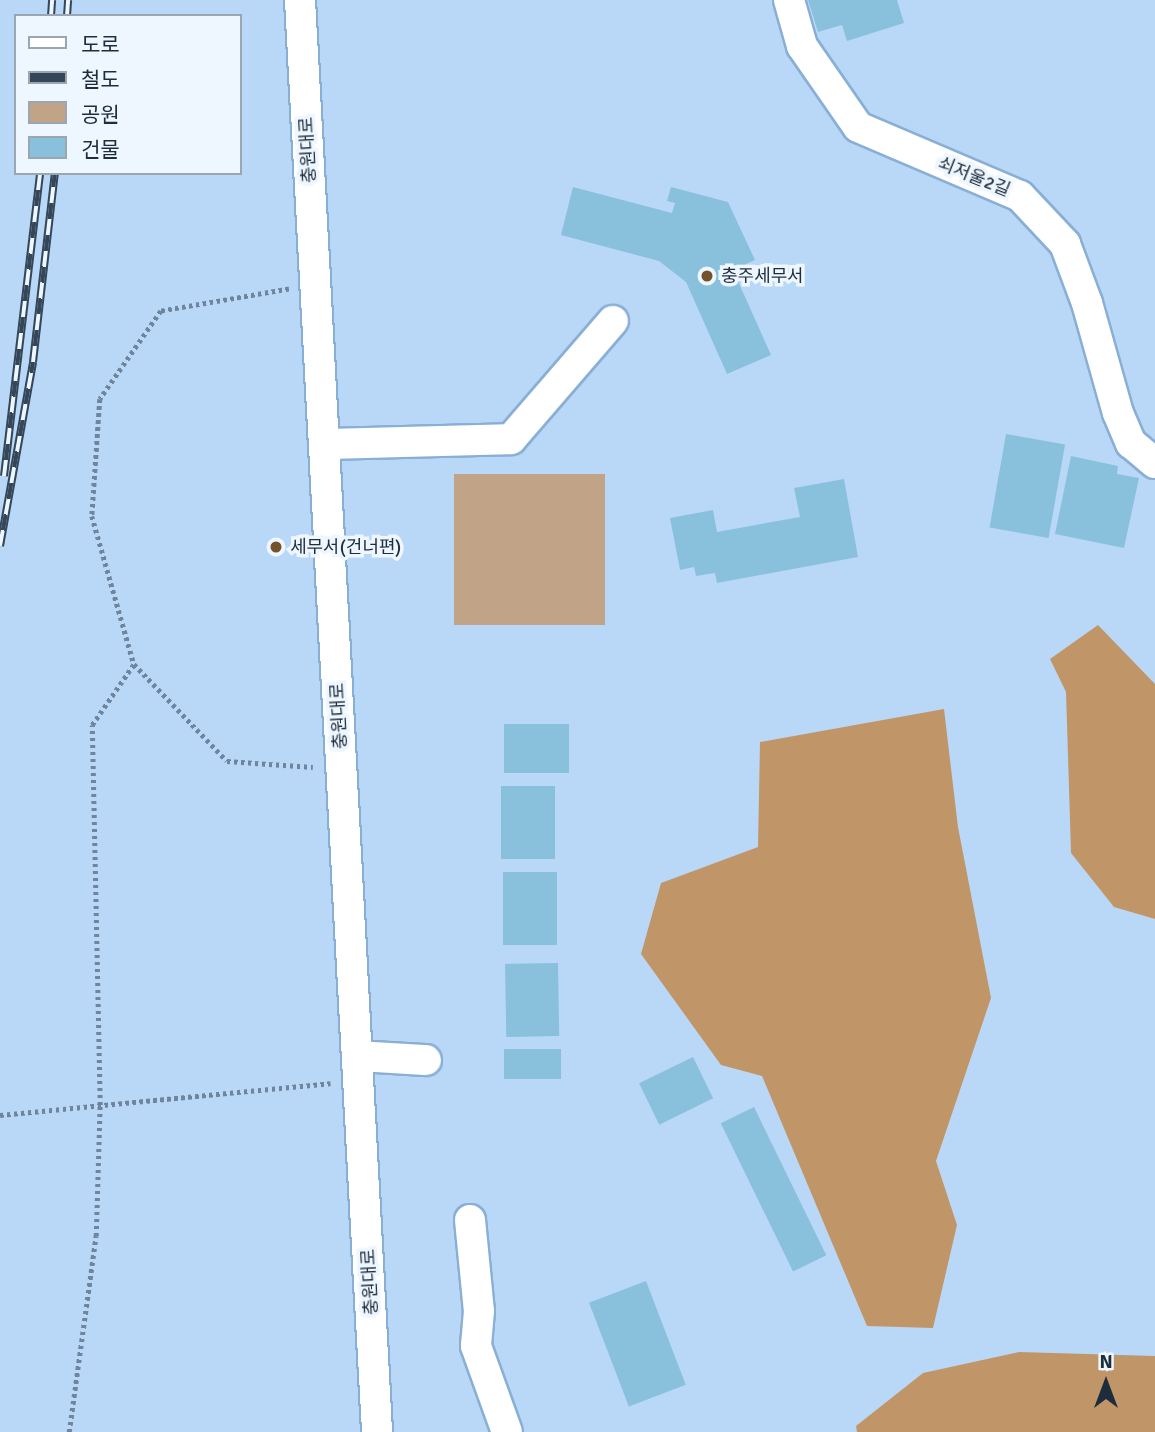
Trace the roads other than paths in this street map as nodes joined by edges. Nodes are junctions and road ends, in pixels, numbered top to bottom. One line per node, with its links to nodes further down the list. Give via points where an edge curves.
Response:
1 (300, 0): 4 (street, 충원대로)
2 (789, 0): 5 (street, 쇠저울2길, via 802,46 858,127 1020,196 1065,244 1118,413 1132,443)
3 (613, 321): 4 (street, via 511,439)
4 (324, 444): 7 (street, 충원대로)
5 (1155, 463)
6 (426, 1060): 7 (street)
7 (359, 1068): 9 (street, 충원대로)
8 (470, 1220): 10 (street, via 479,1311 476,1346)
9 (377, 1432)
10 (508, 1432)

